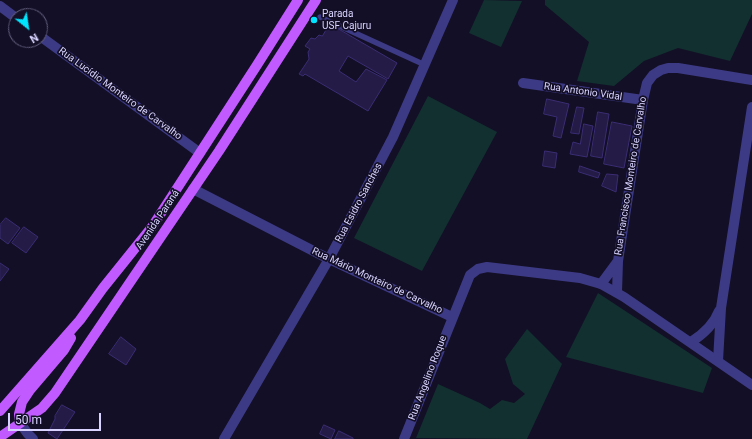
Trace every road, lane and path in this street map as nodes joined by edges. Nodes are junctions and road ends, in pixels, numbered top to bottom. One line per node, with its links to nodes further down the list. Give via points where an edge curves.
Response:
1 (298, 0): 11 (main road, Avenida Paraná)
2 (316, 0): 12 (main road, Avenida Paraná)
3 (453, 0): 6 (street, Rua Esidro Sanches)
4 (320, 17): 6 (lane)
5 (48, 42): 11 (street, Rua Lucídio Monteiro de Carvalho)
6 (425, 65): 13 (street, Rua Esidro Sanches, via 393,137)
7 (752, 80): 9 (street, Rua Francisco Monteiro de Carvalho, via 668,68 653,75 647,83)
8 (522, 83): 9 (street, Rua Antonio Vidal)
9 (643, 100): 14 (street, Rua Francisco Monteiro de Carvalho)
10 (752, 107): 17 (street)
11 (200, 153): 19 (main road, Avenida Paraná, via 152,227)
12 (193, 189): 13 (street, Rua Mário Monteiro de Carvalho); 24 (main road, Avenida Paraná, via 55,393 42,408)
13 (329, 259): 18 (street, Rua Mário Monteiro de Carvalho); 27 (street, Rua Esidro Sanches)
14 (618, 261): 15 (street, Rua Francisco Monteiro de Carvalho); 16 (street, Rua Francisco Monteiro de Carvalho)
15 (601, 284): 16 (street, Rua Mário Monteiro de Carvalho); 18 (street, Rua Mário Monteiro de Carvalho, via 580,278 487,267 478,269 470,275)
16 (617, 292): 20 (street, Rua Mário Monteiro de Carvalho)
17 (721, 308): 20 (street, via 710,326); 21 (street)
18 (452, 317): 28 (street, Rua Angelino Roque)
19 (80, 320): 23 (main road, Avenida Paraná); 24 (main road, via 64,350 24,398 19,414)
20 (691, 342): 21 (street, Rua Mário Monteiro de Carvalho)
21 (718, 361): 22 (street, Rua Mário Monteiro de Carvalho)
22 (752, 385)
23 (0, 411)
24 (20, 423): 25 (main road, Avenida Paraná); 26 (street)
25 (0, 437)
26 (33, 439)
27 (224, 439)
28 (404, 439)

